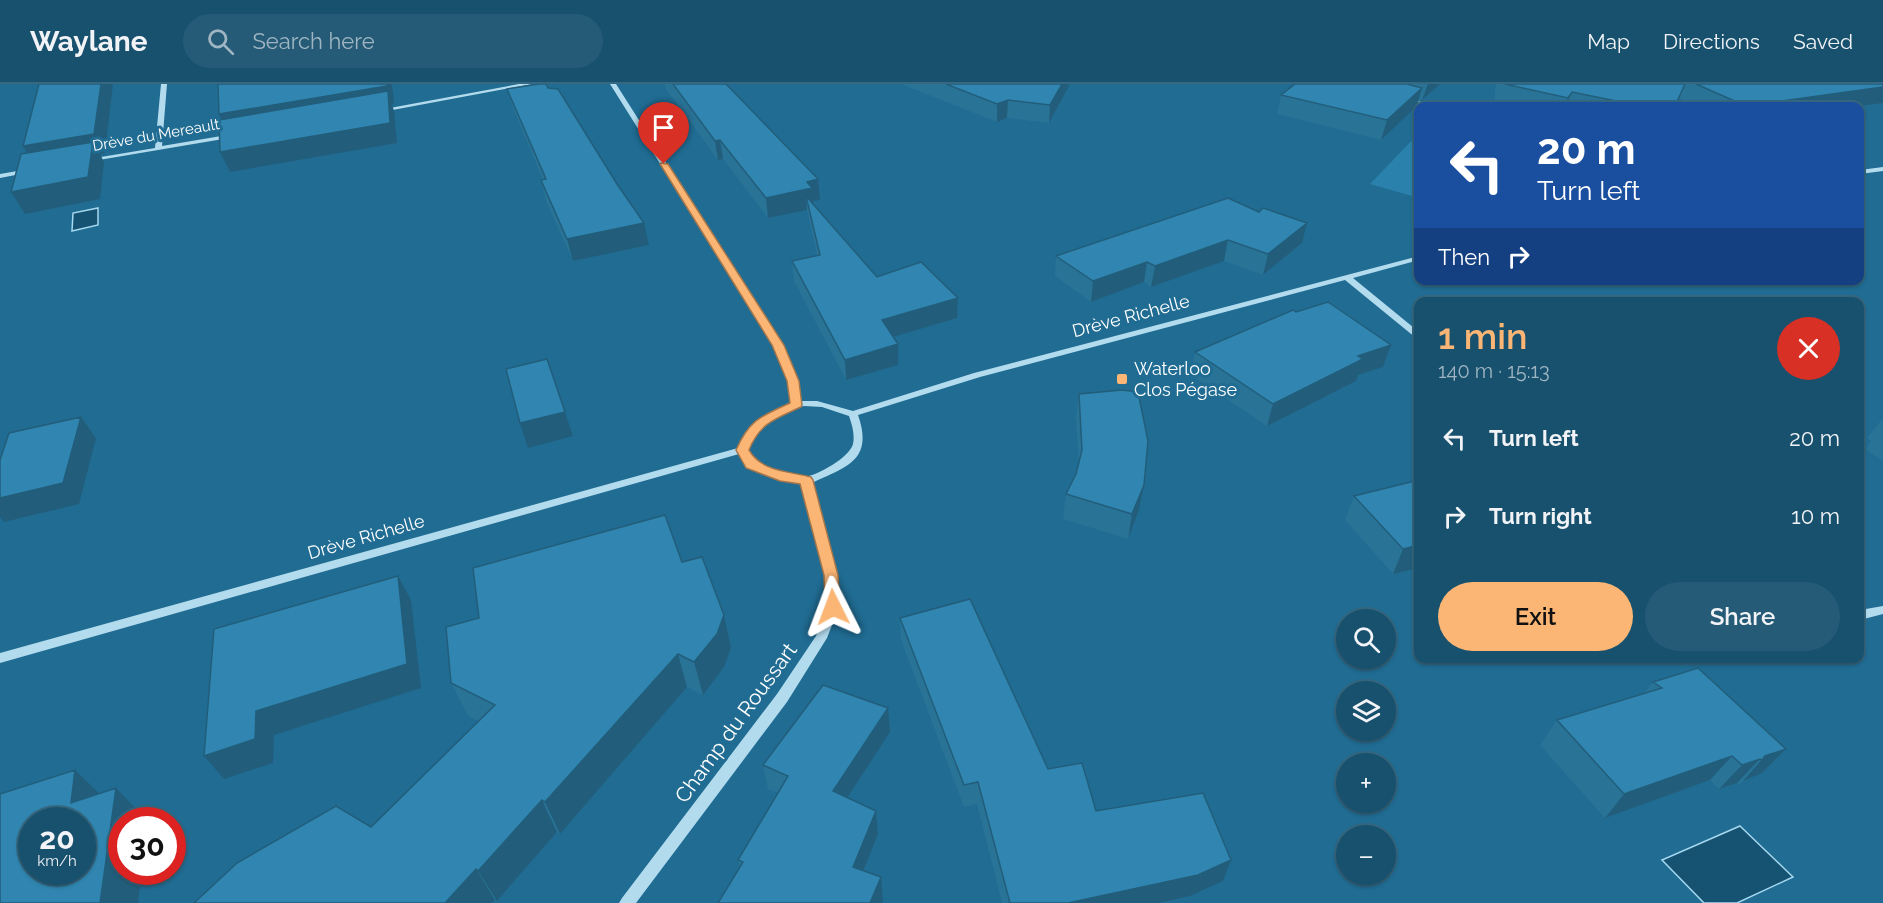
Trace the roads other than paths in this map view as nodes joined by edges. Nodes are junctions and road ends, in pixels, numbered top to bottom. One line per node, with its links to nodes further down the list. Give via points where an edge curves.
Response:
1 (164, 84): 8 (street)
2 (528, 84): 6 (street)
3 (613, 84): 17 (street, via 778,345 793,381)
4 (1400, 99): 5 (street)
5 (1414, 102)
6 (378, 110)
7 (239, 135): 8 (street, Drève du Mereault)
8 (158, 149): 9 (street, Drève du Mereault)
9 (79, 162)
10 (1883, 169): 12 (street)
11 (34, 170): 13 (street)
12 (1864, 171)
13 (0, 176)
14 (1414, 259): 15 (street, Drève Richelle)
15 (1348, 278): 16 (street); 18 (street, Drève Richelle, via 977,375)
16 (1414, 332)
17 (796, 405): 18 (street, via 812,403); 19 (street, via 769,417 750,432)
18 (853, 414): 20 (street, via 858,444 853,456)
19 (742, 450): 20 (street, via 751,465 785,478); 23 (street, Drève Richelle)
20 (806, 480): 24 (street, Champ du Roussart, via 831,575 833,607 821,638 782,698)
21 (1883, 610): 22 (street)
22 (1864, 614)
23 (0, 658)
24 (627, 903)

